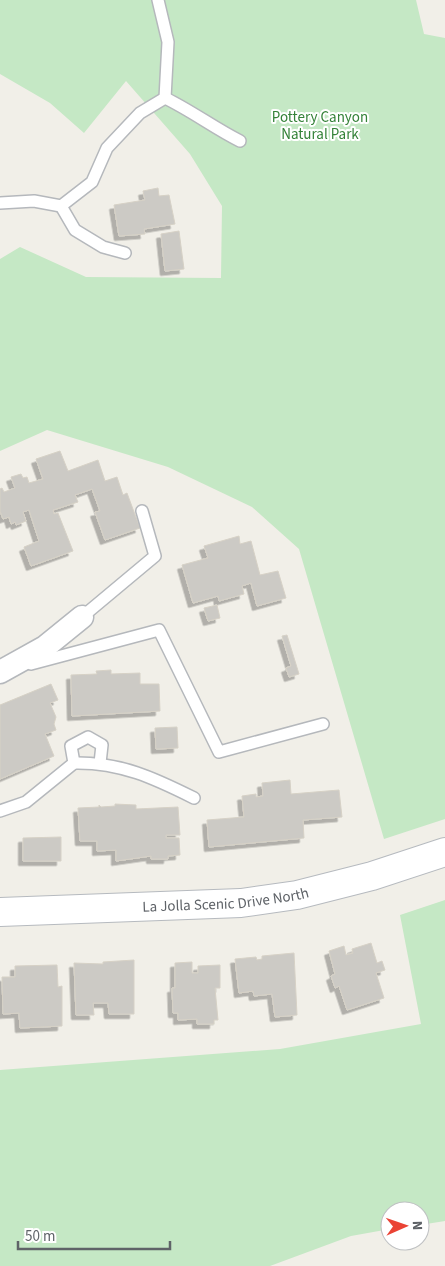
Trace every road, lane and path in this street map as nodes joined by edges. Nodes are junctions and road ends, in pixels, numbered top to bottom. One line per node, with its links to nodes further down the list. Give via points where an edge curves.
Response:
1 (158, 0): 2 (lane, via 168,42)
2 (165, 98): 3 (lane, via 195,112 209,125); 5 (lane, via 140,113 107,148 92,182)
3 (240, 141)
4 (0, 203): 5 (lane, via 34,201)
5 (61, 206): 6 (lane, via 75,230 103,247)
6 (125, 253)
7 (142, 511): 8 (lane, via 155,556)
8 (82, 617): 9 (street, via 45,647)
9 (0, 672): 10 (lane, via 159,630 219,752)
10 (323, 724)
11 (100, 762): 12 (lane); 12 (lane, via 102,745 88,737 71,746); 13 (lane, via 150,776)
12 (74, 763): 14 (lane, via 26,802)
13 (194, 798)
14 (0, 810)
15 (445, 852): 16 (main road, La Jolla Scenic Drive North, via 297,896 260,901)
16 (0, 912)

